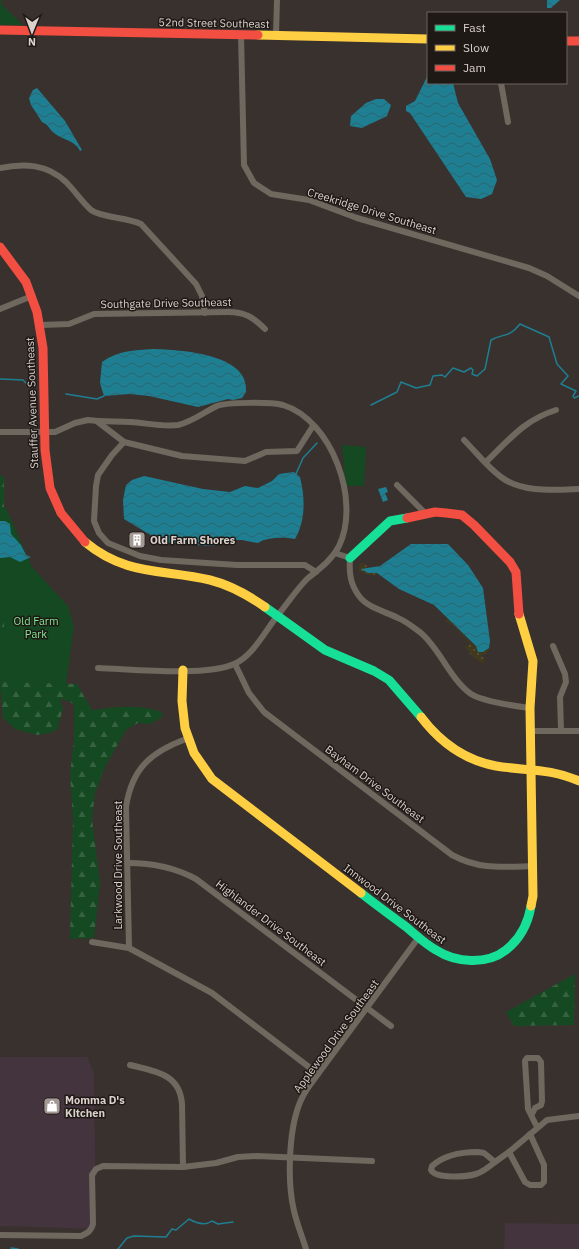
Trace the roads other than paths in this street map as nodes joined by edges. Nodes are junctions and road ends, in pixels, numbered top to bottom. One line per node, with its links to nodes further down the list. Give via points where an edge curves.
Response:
1 (277, 0): 4 (street)
2 (0, 30): 3 (street, 52nd Street Southeast)
3 (242, 35): 4 (street, 52nd Street Southeast); 13 (street, Creekridge Drive Southeast, via 244,165 249,177 262,190 279,196 309,200 357,218 529,268)
4 (276, 36): 5 (street, 52nd Street Southeast)
5 (427, 38)
6 (567, 41): 7 (street)
7 (579, 41)
8 (501, 84): 9 (street)
9 (508, 122)
10 (0, 168): 15 (street, via 26,164 43,168 61,178 92,210 141,224 196,284 202,296)
11 (0, 247): 12 (street, Stauffer Avenue Southeast, via 23,278)
12 (32, 296): 14 (street); 16 (street, Stauffer Avenue Southeast)
13 (579, 296)
14 (0, 309)
15 (205, 313): 16 (street, Southgate Drive Southeast, via 94,314 69,324); 17 (street, Southgate Drive Southeast, via 247,314)
16 (40, 325): 22 (street, Stauffer Avenue Southeast)
17 (265, 329)
18 (556, 410): 25 (street, via 530,420)
19 (98, 422): 20 (street, via 176,425 227,403 268,403 281,404 298,412); 22 (street, via 88,420 75,423 63,430); 24 (street)
20 (313, 426): 24 (street, via 297,451 266,452 245,461 182,456); 29 (street, via 332,453 340,471 345,493 346,527)
21 (0, 432): 22 (street)
22 (44, 432): 32 (street, Stauffer Avenue Southeast, via 46,471 52,496 60,513 87,545 119,565 212,580 231,587)
23 (464, 440): 25 (street)
24 (124, 442): 31 (street, via 98,475 96,486 94,521 99,533 108,543 140,556 161,560 236,565 305,565)
25 (486, 462): 27 (street, via 502,478 521,487)
26 (397, 485): 28 (street)
27 (579, 489)
28 (426, 514): 30 (street, Innwood Drive Southeast, via 390,521); 37 (street, Innwood Drive Southeast, via 435,512 462,515 499,551 516,572 519,618 533,661)
29 (335, 553): 30 (street); 31 (street)
30 (350, 558): 37 (street, via 349,573 352,586 360,597 371,607 400,619 422,634 472,695 511,706)
31 (316, 572): 32 (street, via 296,591)
32 (278, 616): 34 (street, via 256,645); 42 (street, Stauffer Avenue Southeast, via 325,649 364,665 386,678 435,734 456,751 493,766)
33 (553, 646): 38 (street, via 566,682 560,697)
34 (235, 664): 36 (street, via 213,670); 45 (street, Bayham Drive Southeast, via 249,693 264,712 452,855 470,864 484,867)
35 (98, 668): 36 (street)
36 (183, 670): 41 (street, Innwood Drive Southeast, via 182,708)
37 (530, 708): 39 (street, Innwood Drive Southeast)
38 (561, 730): 39 (street); 40 (street)
39 (530, 731): 42 (street, Innwood Drive Southeast)
40 (579, 731)
41 (186, 738): 44 (street, Larkwood Drive Southeast, via 166,746 151,756 143,764 130,787 126,807); 46 (street, Innwood Drive Southeast, via 200,765 212,779)
42 (531, 769): 43 (street, Stauffer Avenue Southeast, via 558,772); 45 (street, Innwood Drive Southeast)
43 (579, 781)
44 (128, 863): 48 (street, Larkwood Drive Southeast); 49 (street, Highlander Drive Southeast, via 162,865 196,879)
45 (533, 866): 46 (street, Innwood Drive Southeast, via 532,908 527,927 516,943 501,954 477,961 459,960 437,951)
46 (419, 938): 49 (street, Applewood Drive Southeast)
47 (92, 942): 48 (street)
48 (129, 948): 52 (street, via 212,994)
49 (367, 1009): 50 (street, Highlander Drive Southeast); 52 (street, Applewood Drive Southeast)
50 (391, 1026)
51 (130, 1065): 61 (street, via 162,1074 178,1085 182,1104)
52 (318, 1074): 58 (street, Applewood Drive Southeast, via 298,1107)
53 (532, 1114): 53 (street, via 528,1109 525,1070 525,1061 532,1057 538,1058 541,1062 542,1101); 55 (street)
54 (579, 1116): 55 (street, via 547,1120)
55 (537, 1127): 56 (street)
56 (530, 1134): 57 (street); 57 (street, via 544,1165 544,1182 541,1186 525,1182)
57 (509, 1152): 60 (street)
58 (290, 1158): 59 (street); 61 (street, via 238,1157); 63 (street, Applewood Drive Southeast, via 294,1210)
59 (372, 1161)
60 (495, 1162): 60 (street, via 476,1174 436,1175 431,1170 432,1166 442,1159 470,1152 484,1153)
61 (183, 1167): 62 (street, via 103,1166 96,1169 92,1175 93,1224 91,1230 81,1236)
62 (0, 1234)
63 (306, 1249)

